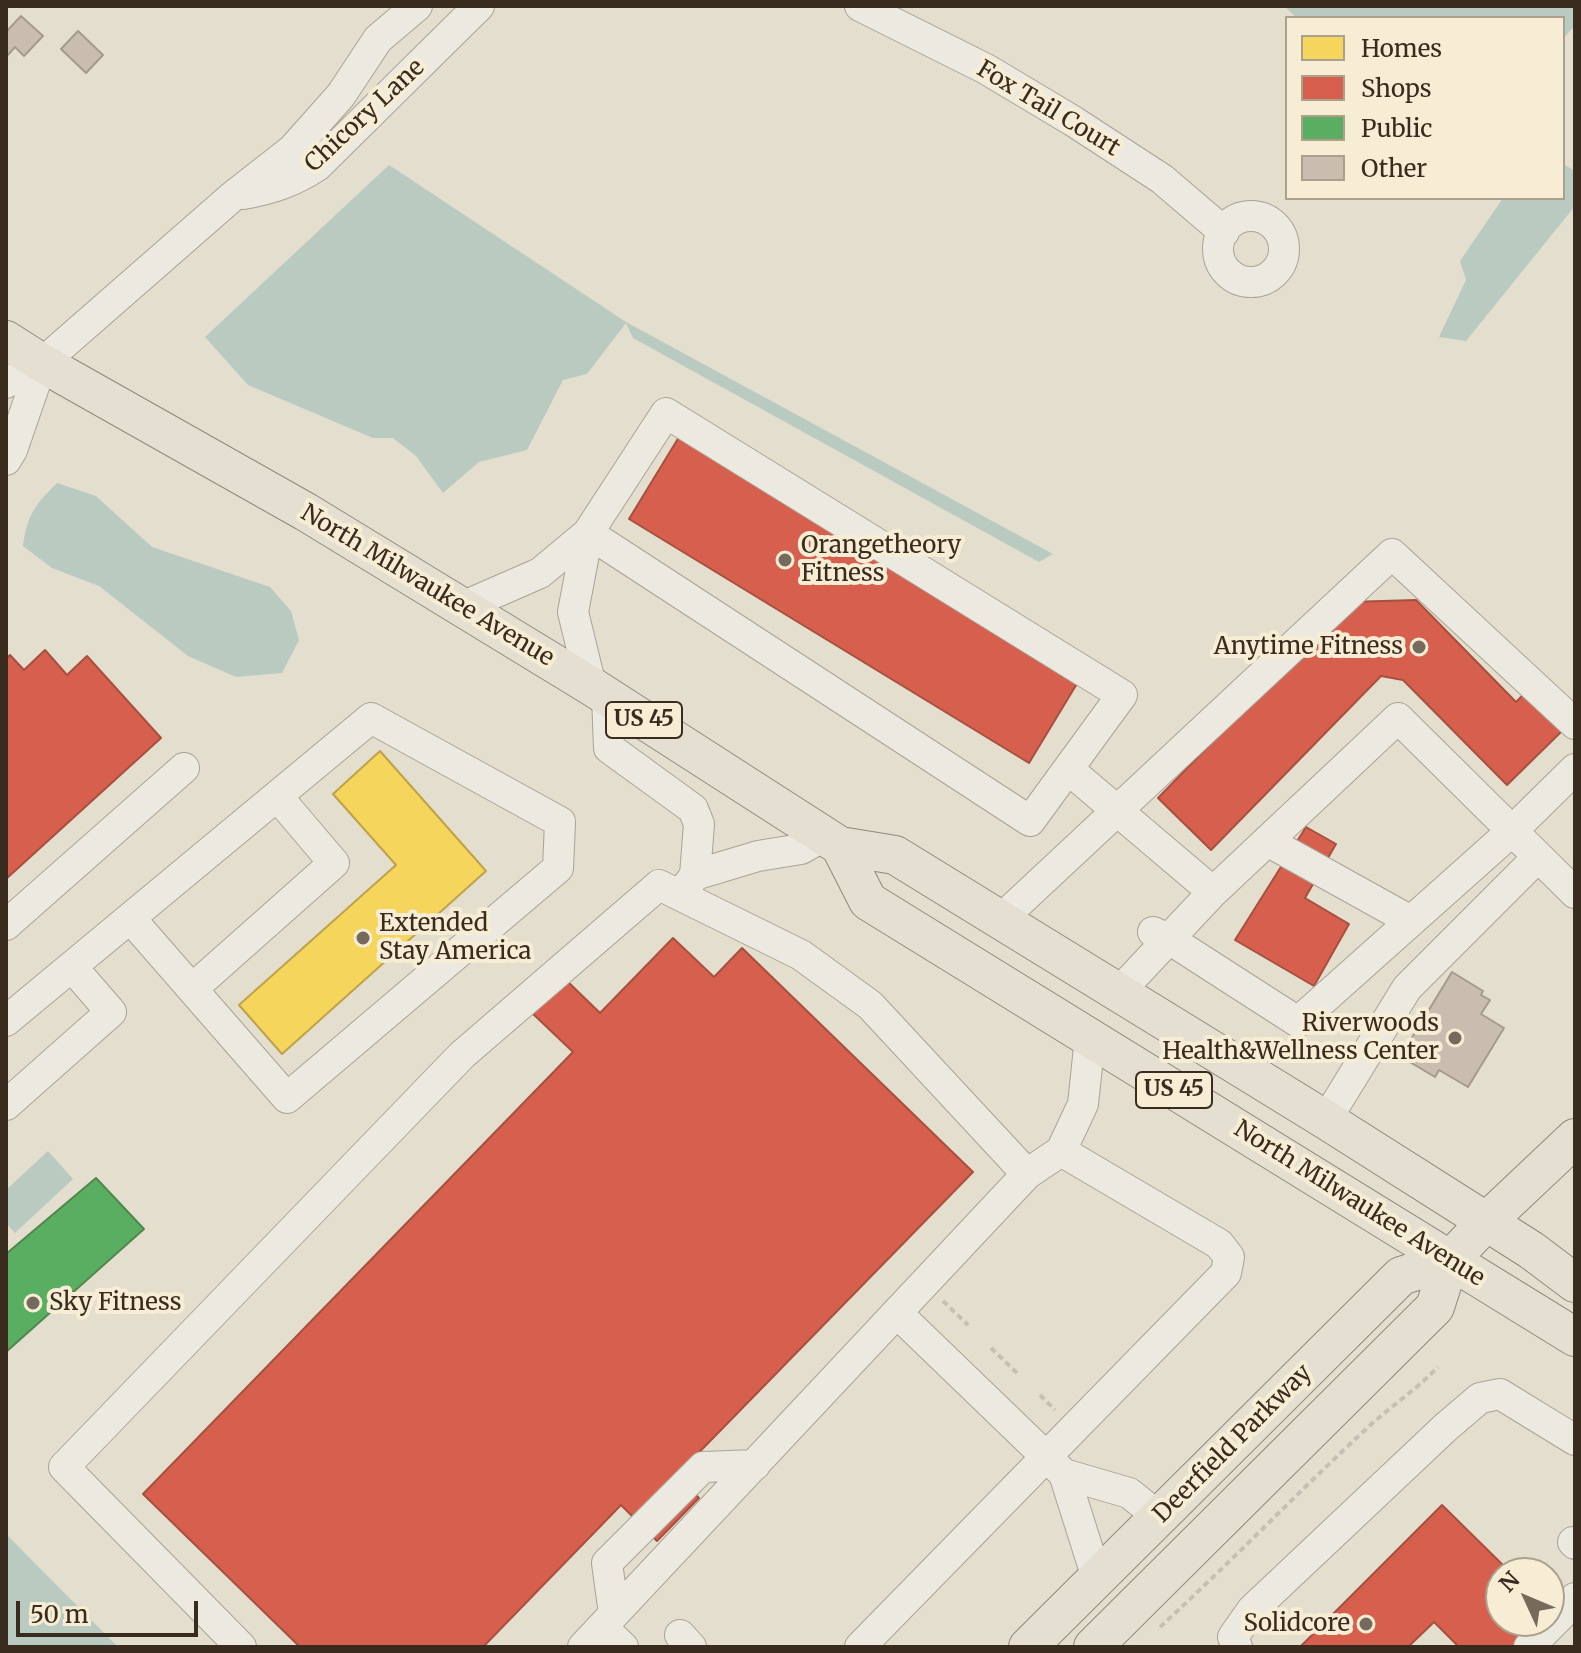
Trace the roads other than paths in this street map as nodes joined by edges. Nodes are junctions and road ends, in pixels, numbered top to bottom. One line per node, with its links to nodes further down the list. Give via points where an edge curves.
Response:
1 (417, 6): 4 (street, Chicory Lane, via 390,26)
2 (479, 6): 5 (street, Chicory Lane)
3 (860, 6): 7 (street, Fox Tail Court, via 986,69 1073,121 1162,179)
4 (365, 60): 5 (street); 6 (street, Chicory Lane, via 293,149)
5 (395, 90): 6 (street, Chicory Lane, via 309,172 274,188)
6 (233, 196): 9 (street, Chicory Lane)
7 (1224, 232)
8 (6, 340): 9 (main road, North Milwaukee Avenue / US 45)
9 (42, 363): 10 (street, Chicory Lane); 11 (street); 13 (main road, North Milwaukee Avenue / US 45, via 295,505)
10 (6, 383)
11 (6, 460)
12 (588, 533): 13 (street, via 540,573); 14 (street, via 573,612); 17 (street, via 1030,821); 17 (street, via 666,413 1122,695)
13 (462, 607): 14 (main road, North Milwaukee Avenue / US 45)
14 (599, 691): 22 (main road, North Milwaukee Avenue / US 45); 25 (street, via 609,748 693,809 699,824)
15 (1575, 724): 20 (street, via 1392,554)
16 (184, 768): 31 (street)
17 (1068, 769): 20 (street)
18 (1575, 769): 21 (street)
19 (277, 796): 28 (street); 34 (street, via 334,863); 34 (street, via 371,718 560,822 558,868 287,1098)
20 (1117, 810): 26 (street); 29 (street)
21 (1512, 831): 23 (street, via 1398,718); 24 (street); 30 (street)
22 (832, 841): 25 (street, via 758,856); 29 (main road, North Milwaukee Avenue / US 45, via 895,855); 37 (main road, North Milwaukee Avenue / US 45, via 868,901)
23 (1267, 841): 26 (street); 30 (street)
24 (1538, 857): 27 (street); 39 (street, via 1407,988)
25 (688, 885): 42 (street, via 870,1005); 55 (street, via 659,885 462,1055 64,1467)
26 (1213, 892): 32 (street)
27 (1575, 893)
28 (130, 918): 33 (street); 34 (street)
29 (1000, 920): 35 (main road, North Milwaukee Avenue / US 45)
30 (1411, 921): 32 (street, via 1298,1022)
31 (6, 925)
32 (1161, 936): 35 (street)
33 (72, 967): 36 (street); 38 (street, via 111,1012)
34 (192, 989)
35 (1118, 993): 39 (main road, North Milwaukee Avenue / US 45)
36 (6, 1021)
37 (1090, 1038): 41 (street, via 1083,1104); 44 (main road, North Milwaukee Avenue / US 45)
38 (6, 1105)
39 (1326, 1120): 43 (main road, North Milwaukee Avenue / US 45)
40 (1575, 1138): 43 (main road, Deerfield Parkway)
41 (1061, 1151): 42 (street); 50 (street, via 1219,1244 1229,1257 1226,1273)
42 (1027, 1174): 46 (street)
43 (1486, 1222): 44 (main road, Deerfield Parkway); 45 (main road, North Milwaukee Avenue / US 45)
44 (1450, 1260): 47 (main road, North Milwaukee Avenue / US 45); 51 (main road, Deerfield Parkway, via 1401,1276); 58 (main road, Deerfield Parkway, via 1435,1307)
45 (1575, 1283)
46 (898, 1314): 49 (street); 50 (street)
47 (1575, 1337)
48 (1575, 1440): 59 (street, via 1500,1394 1480,1398 1252,1610 1233,1637)
49 (755, 1465): 54 (street); 54 (street, via 703,1467 607,1563)
50 (1055, 1465): 51 (street, via 1129,1493); 52 (street); 56 (street)
51 (1159, 1517): 52 (main road, Deerfield Parkway)
52 (1097, 1578): 57 (main road, Deerfield Parkway)
53 (1575, 1598): 60 (street)
54 (605, 1634)
55 (241, 1647)
56 (860, 1647)
57 (1028, 1647)
58 (1093, 1647)
59 (1237, 1647)
60 (1529, 1647)

